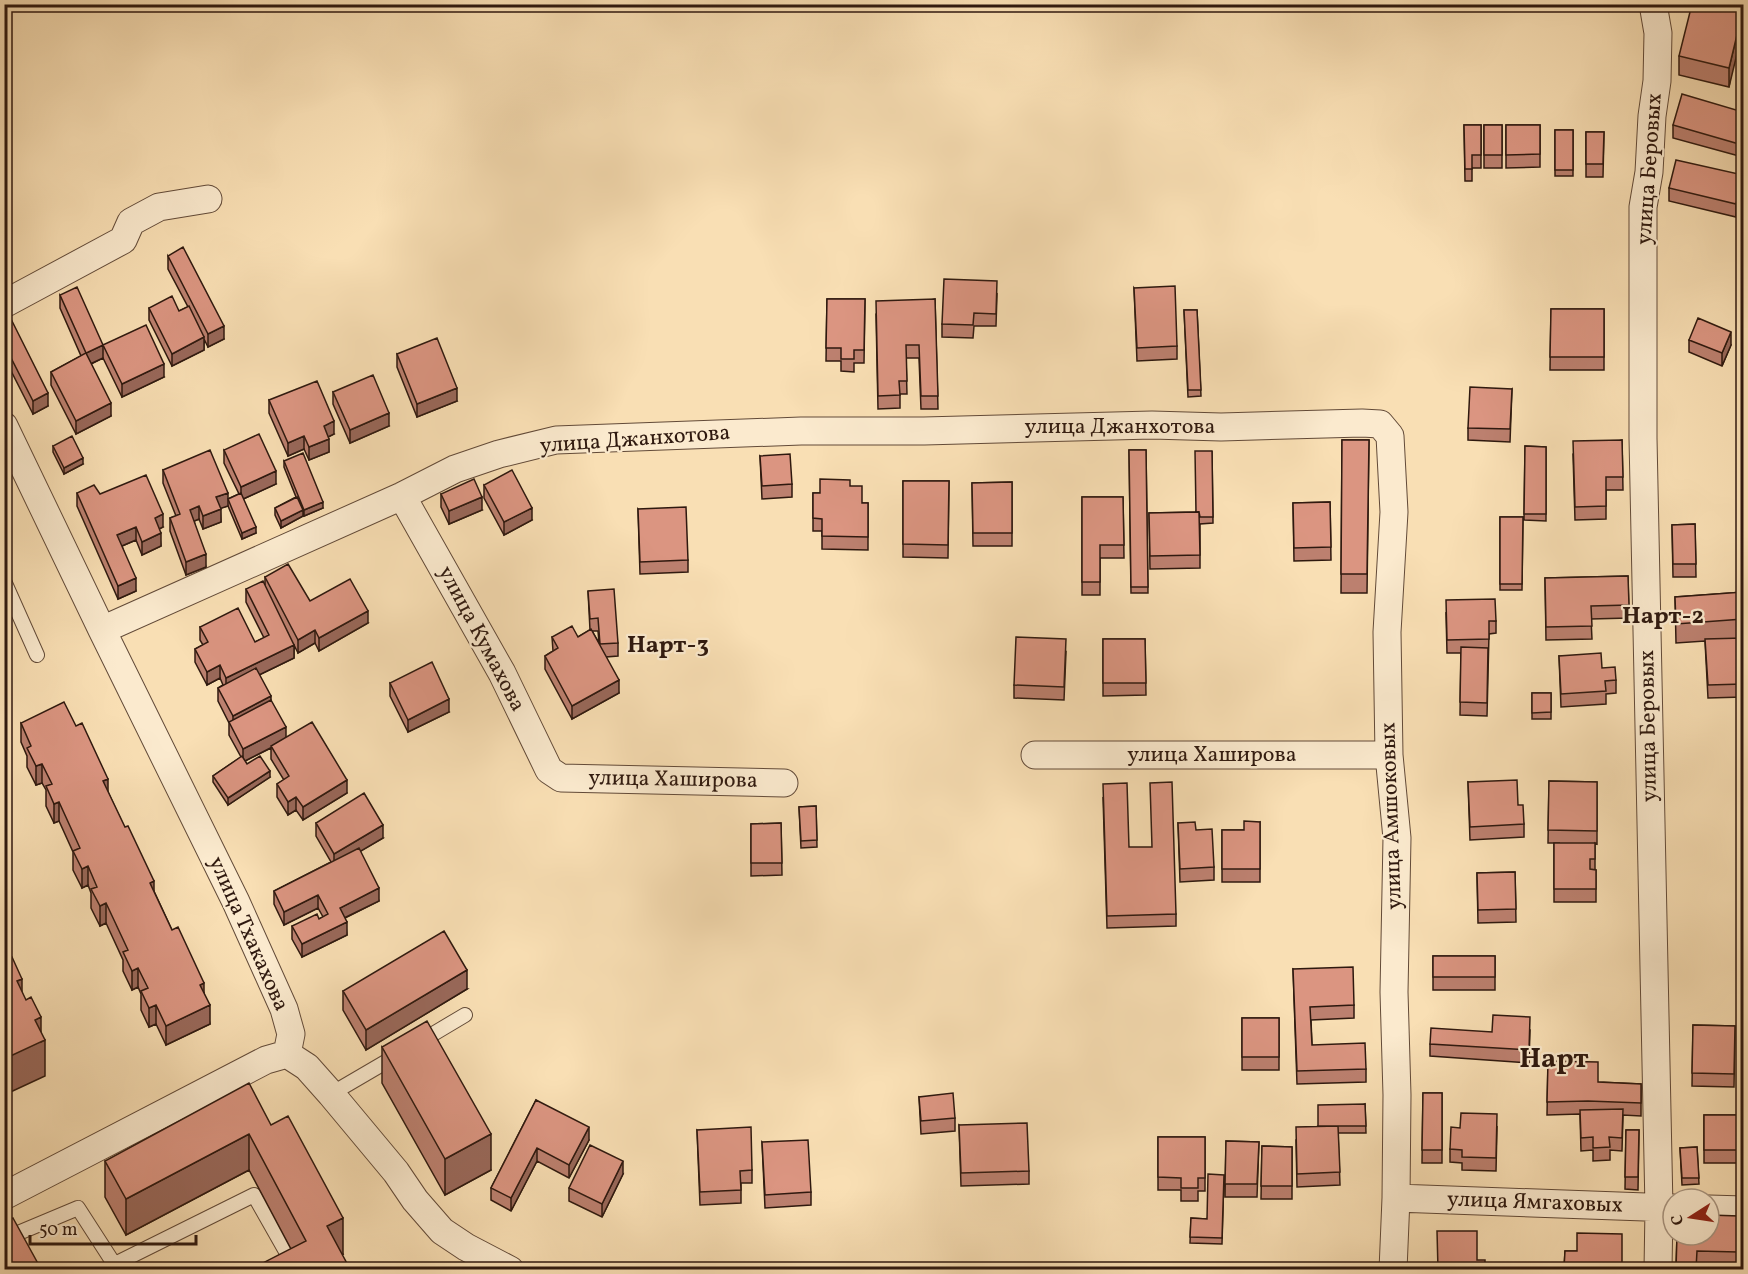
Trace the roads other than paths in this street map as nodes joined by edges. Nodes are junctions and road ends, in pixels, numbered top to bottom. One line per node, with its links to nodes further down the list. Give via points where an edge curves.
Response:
1 (1653, 4): 17 (street, улица Беровых, via 1658,33 1657,81 1643,207 1643,438)
2 (208, 200): 3 (street, via 159,207 131,222 123,240)
3 (4, 304)
4 (4, 426): 8 (street)
5 (1390, 436): 6 (street, улица Джанхотова, via 1380,424 1362,423 801,431 556,440 455,470); 10 (street, улица Амшоковых, via 1394,512 1387,632)
6 (402, 496): 8 (street, улица Джанхотова); 12 (street, улица Кумахова, via 502,673 549,770)
7 (4, 581): 9 (lane)
8 (102, 630): 15 (street, улица Тхакахова, via 237,902 284,1009 291,1034)
9 (37, 655)
10 (1389, 755): 11 (street, улица Хаширова); 19 (street, улица Амшоковых, via 1397,838)
11 (1035, 756)
12 (561, 778): 13 (street, улица Хаширова)
13 (784, 783)
14 (465, 1015): 16 (lane)
15 (287, 1054): 16 (street, via 307,1067); 18 (street, via 266,1059)
16 (331, 1094): 27 (street, via 442,1231)
17 (1665, 1187)
18 (4, 1196)
19 (1396, 1198): 20 (street, улица Ямгаховых); 28 (street, улица Амшоковых)
20 (1661, 1208)
21 (1721, 1209): 22 (street)
22 (1743, 1210)
23 (4, 1239): 25 (lane, via 78,1208)
24 (1661, 1246): 29 (street, улица Беровых)
25 (117, 1267): 26 (lane, via 254,1195 292,1262)
26 (279, 1269)
27 (510, 1269)
28 (1393, 1269)
29 (1658, 1269)

